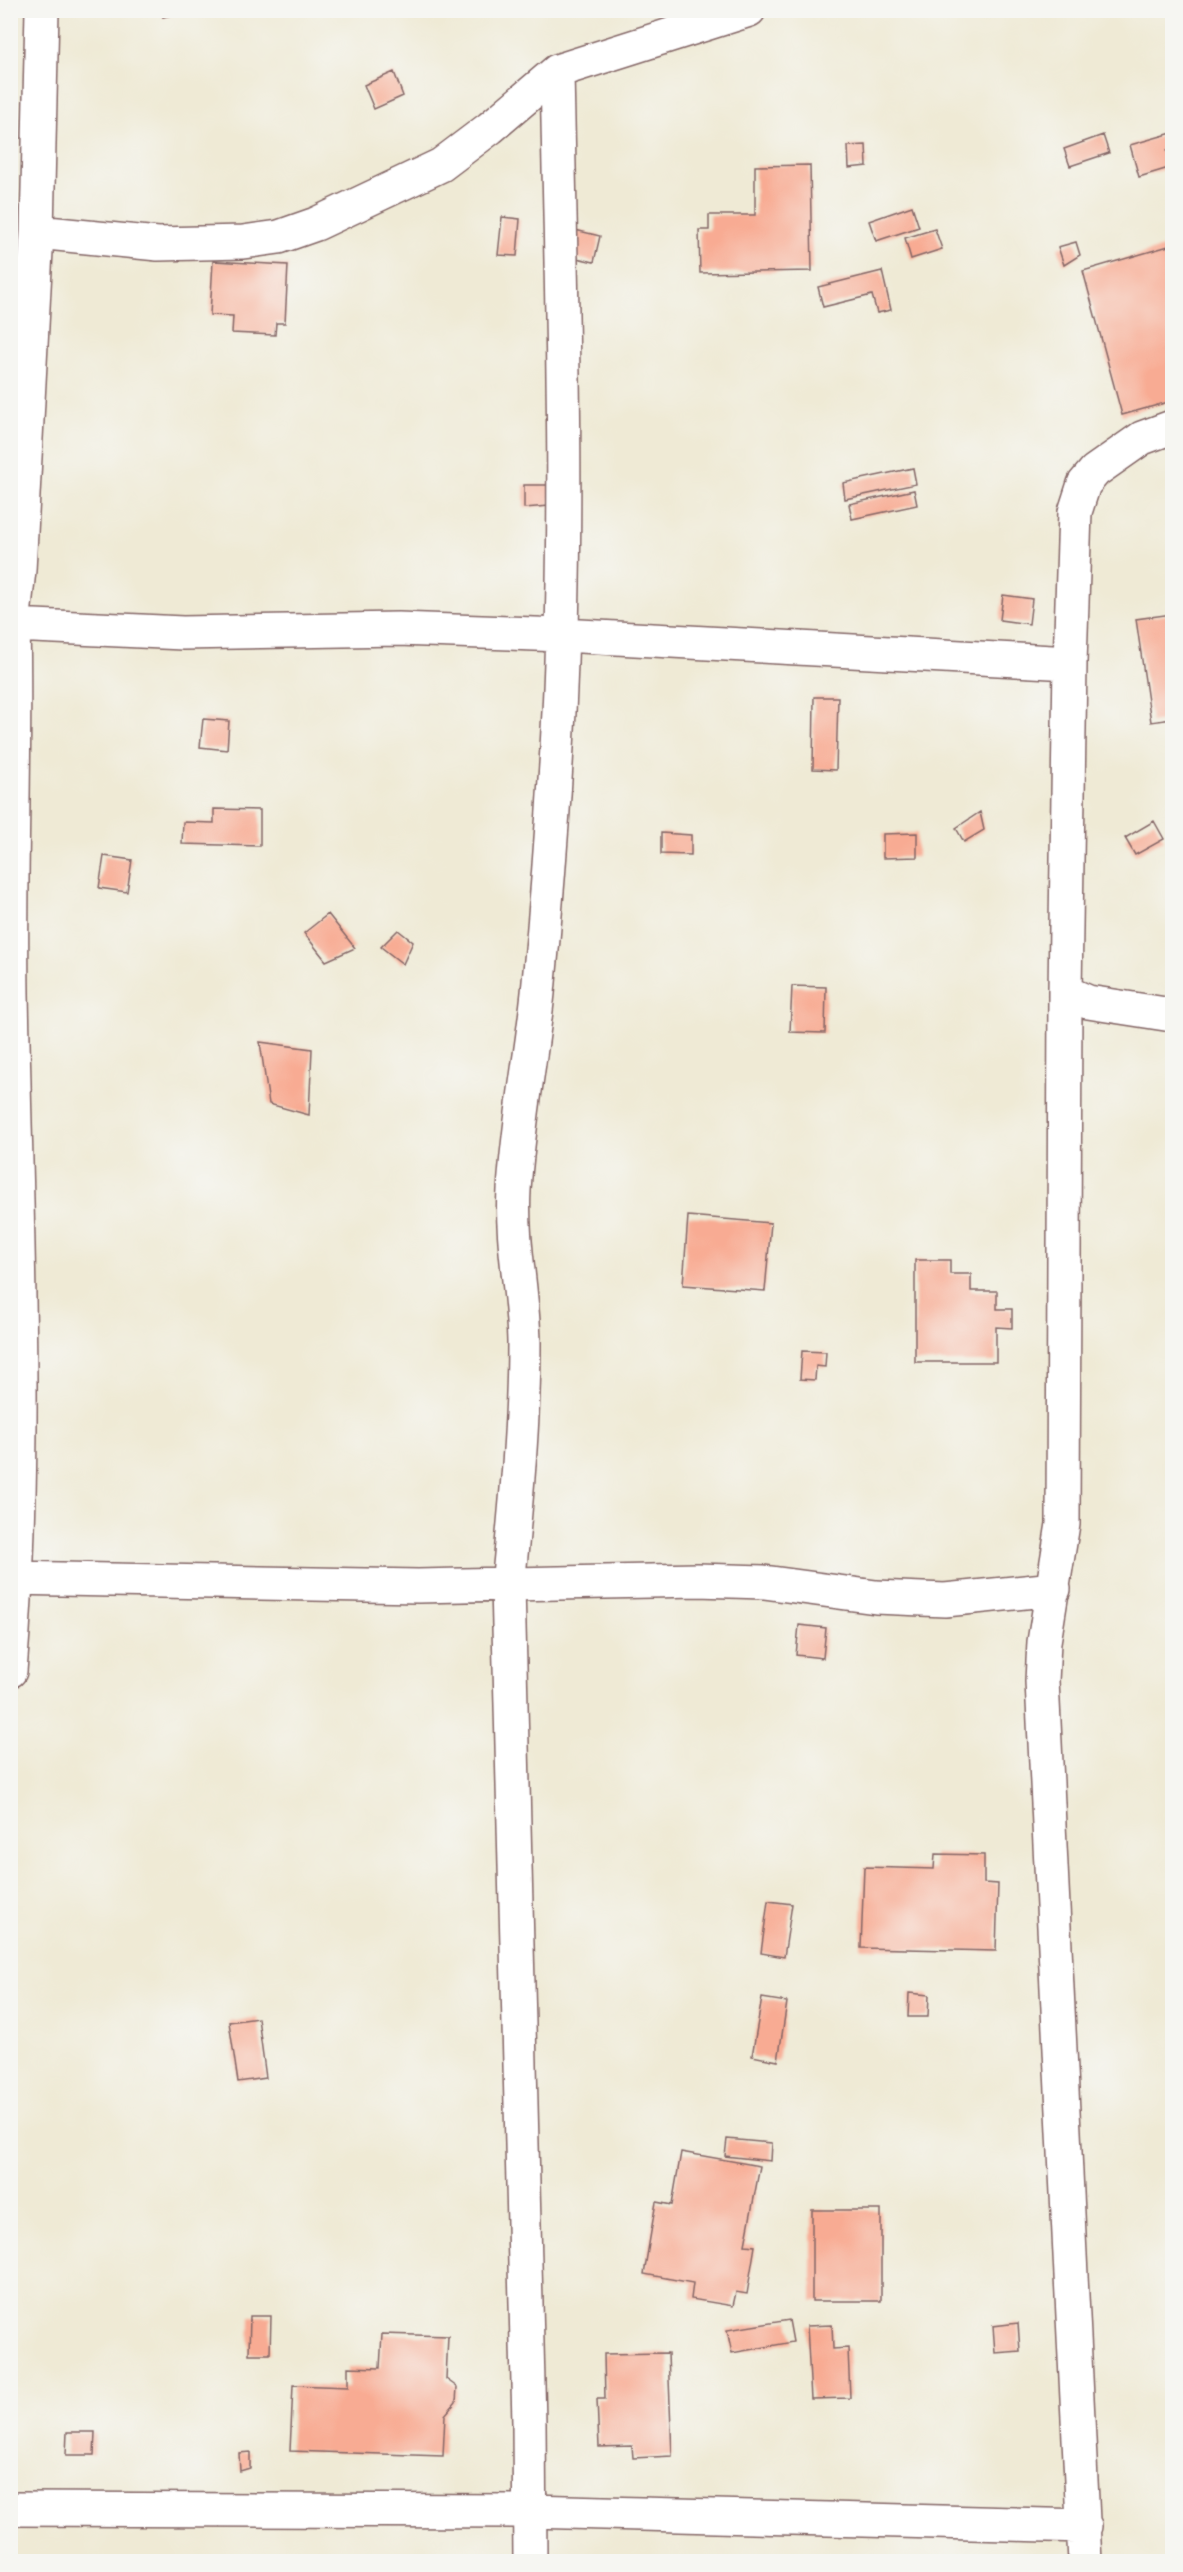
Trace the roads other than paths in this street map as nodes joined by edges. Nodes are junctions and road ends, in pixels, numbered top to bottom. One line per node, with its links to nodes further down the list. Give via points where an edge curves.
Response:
1 (42, 10): 4 (street)
2 (749, 10): 3 (street)
3 (557, 71): 4 (street, via 441,165 316,224 279,237 158,244); 7 (street)
4 (38, 232): 6 (street, via 21,546)
5 (1173, 427): 8 (street, via 1143,438 1112,457 1084,484 1075,513)
6 (12, 625): 7 (street, via 183,633 398,629); 11 (street, via 15,718 11,894 19,1308)
7 (562, 635): 8 (street); 12 (street, via 548,874 513,1203 524,1346)
8 (1070, 663): 9 (street)
9 (1065, 992): 10 (street, via 1088,1002); 13 (street, via 1063,1524)
10 (1173, 1016)
11 (14, 1578): 12 (street); 14 (street)
12 (508, 1586): 13 (street, via 697,1580 764,1582 876,1597 945,1600); 16 (street)
13 (1054, 1588): 17 (street, via 1044,1642 1042,1681)
14 (10, 1671)
15 (10, 2509): 16 (street)
16 (530, 2511): 17 (street); 18 (street)
17 (1085, 2526): 19 (street)
18 (530, 2562)
19 (1085, 2562)

